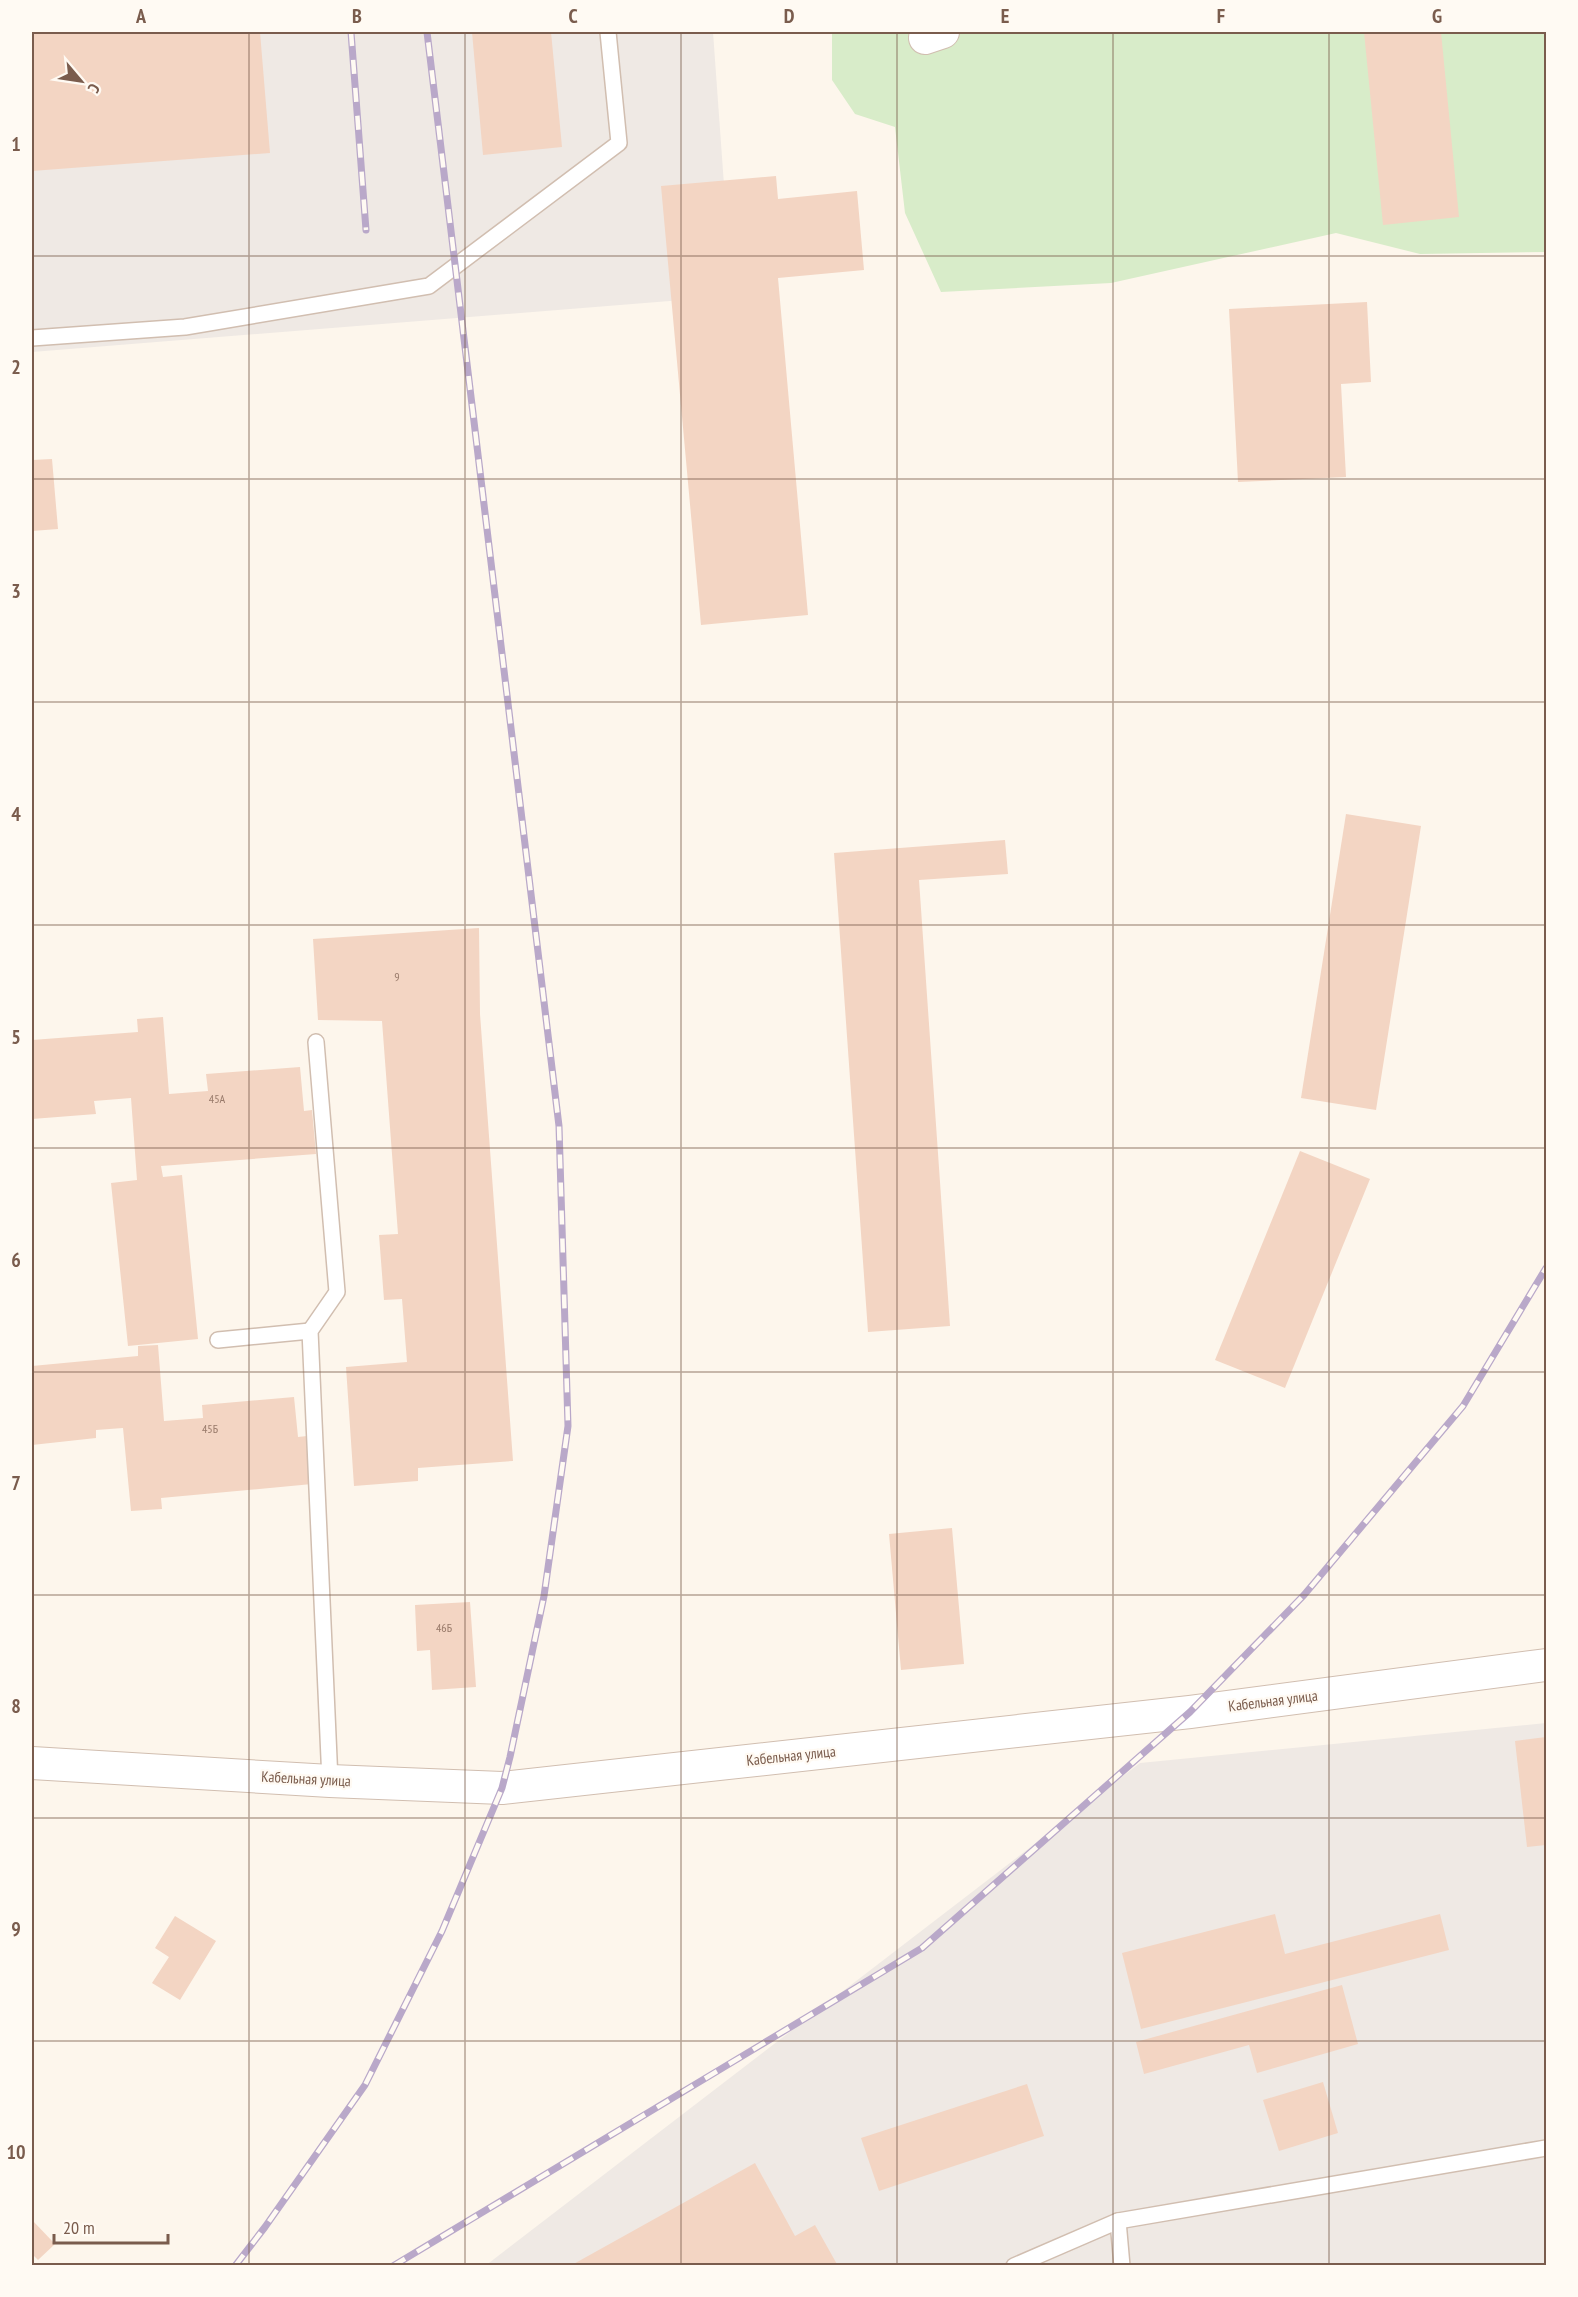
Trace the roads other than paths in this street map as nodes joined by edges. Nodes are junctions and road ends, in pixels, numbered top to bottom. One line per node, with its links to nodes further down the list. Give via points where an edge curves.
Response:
1 (608, 32): 2 (lane, via 619,143 429,286 185,327)
2 (32, 338)
3 (316, 1042): 4 (lane, via 337,1292)
4 (310, 1331): 5 (lane); 8 (lane)
5 (218, 1340)
6 (1546, 1665): 8 (street, Кабельная улица, via 1190,1712 502,1788)
7 (32, 1763): 8 (street, Кабельная улица)
8 (330, 1781)
9 (1546, 2148): 10 (lane)
10 (1118, 2221): 11 (lane); 12 (lane)
11 (1014, 2265)
12 (1122, 2265)

